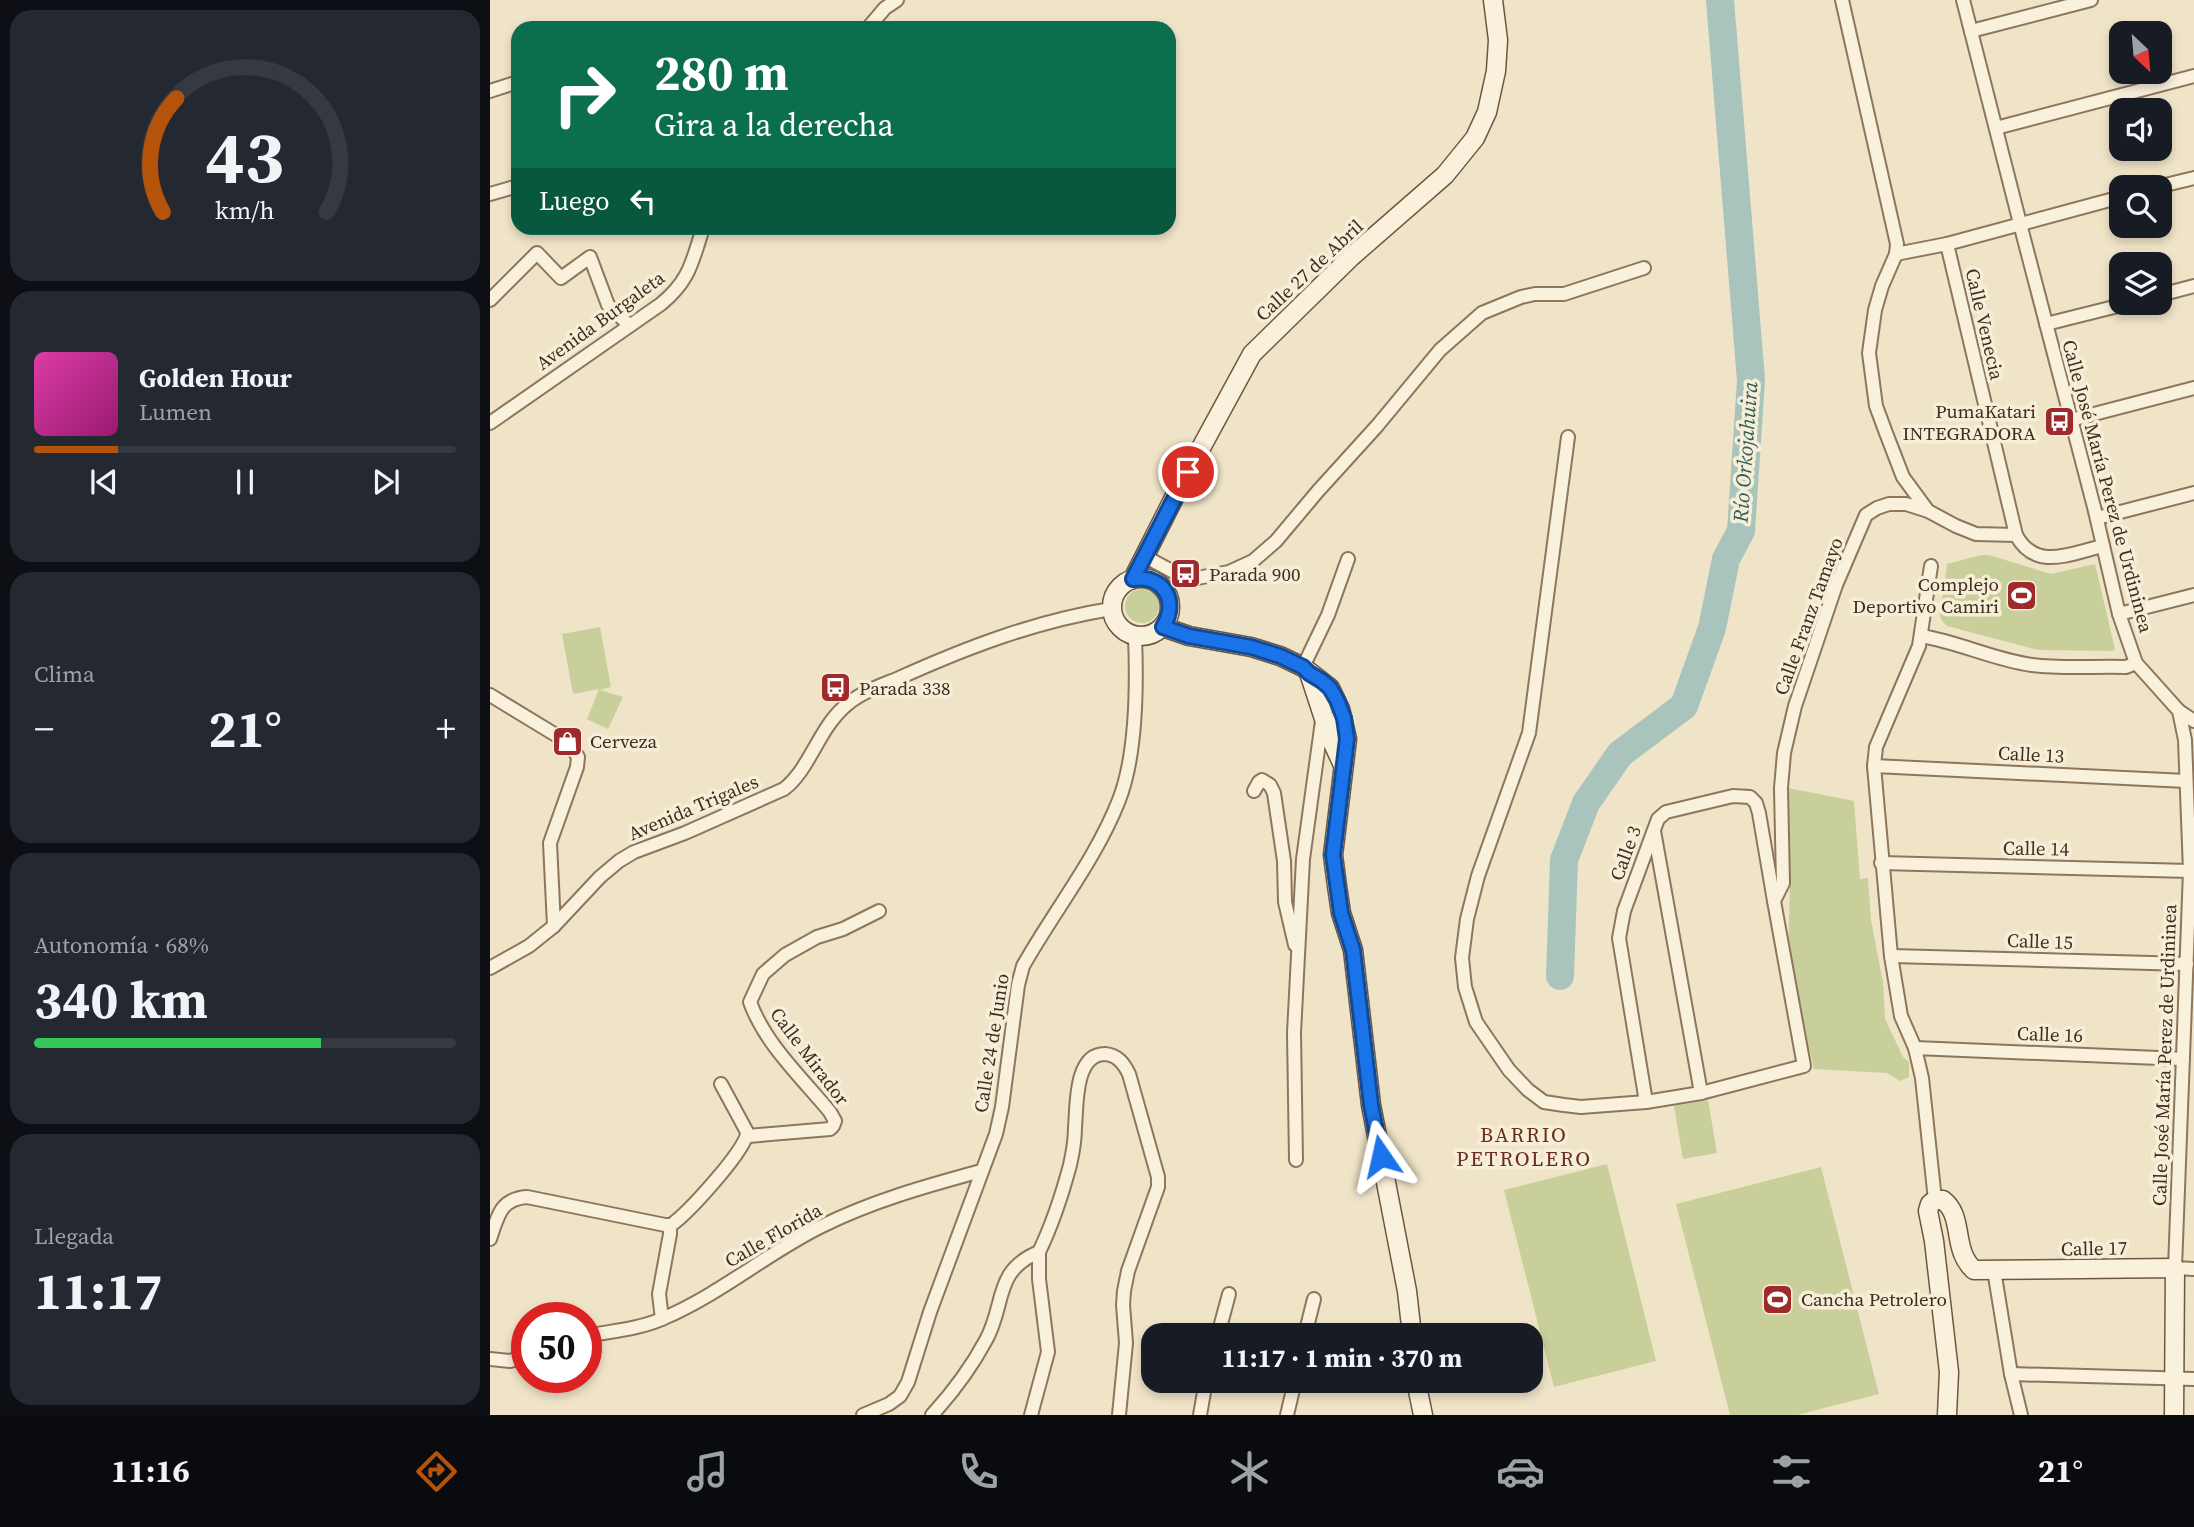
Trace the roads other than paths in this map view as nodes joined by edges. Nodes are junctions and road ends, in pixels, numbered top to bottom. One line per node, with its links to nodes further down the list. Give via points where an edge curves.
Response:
1 (874, 0): 7 (street)
2 (897, 0): 7 (street)
3 (1493, 0): 39 (main road, Calle 27 de Abril, via 1496,71 1487,112 1475,138 1445,175 1351,257 1252,354)
4 (1842, 0): 22 (street, via 1898,244)
5 (1964, 0): 9 (street, Calle José María Perez de Urdininea)
6 (2091, 0): 9 (street)
7 (885, 8): 8 (street)
8 (874, 21)
9 (1972, 31): 13 (street, Calle José María Perez de Urdininea)
10 (2194, 76): 13 (street)
11 (511, 84): 12 (street)
12 (490, 91)
13 (1996, 128): 19 (street, Calle José María Perez de Urdininea)
14 (2194, 178): 15 (street)
15 (2172, 183)
16 (511, 188): 17 (street)
17 (490, 194)
18 (2109, 200): 19 (street)
19 (2020, 223): 21 (street); 28 (street, Calle José María Perez de Urdininea)
20 (701, 235): 29 (street, Avenida Burgaleta, via 686,278 661,304)
21 (1947, 244): 22 (street); 37 (street, Calle Venecia)
22 (1896, 254): 35 (street, via 1875,310 1869,353 1876,406 1903,477)
23 (1644, 268): 39 (street, via 1564,294 1521,297 1482,313 1440,350 1276,541 1253,561 1229,572 1192,579)
24 (2194, 286): 25 (street)
25 (2172, 292)
26 (490, 300): 29 (street, via 537,253 561,278 590,257 608,305)
27 (2109, 308): 28 (street)
28 (2046, 324): 31 (street, Calle José María Perez de Urdininea)
29 (629, 325): 32 (street, Avenida Burgaleta)
30 (2194, 388): 31 (street)
31 (2071, 420): 36 (street, Calle José María Perez de Urdininea)
32 (490, 423)
33 (1568, 437): 74 (street, via 1529,733 1467,919 1462,958 1465,987 1476,1022 1492,1047 1544,1102 1581,1107)
34 (2194, 493): 36 (street)
35 (1928, 511): 37 (street, via 1976,534); 63 (street, Calle Franz Tamayo, via 1889,504 1866,515 1836,585 1784,753 1783,883)
36 (2097, 518): 38 (street, Calle José María Perez de Urdininea)
37 (2016, 535): 38 (street, via 2021,545 2041,557)
38 (2103, 545): 45 (street, Calle José María Perez de Urdininea)
39 (1144, 555): 42 (main road, Calle 27 de Abril)
40 (1348, 559): 50 (street)
41 (1931, 566): 48 (street)
42 (1133, 579): 44 (main road, via 1117,590); 46 (main road, via 1151,580 1166,592 1170,610)
43 (2194, 595): 45 (street)
44 (1111, 608): 47 (main road, via 1118,626); 65 (street, Avenida Trigales, via 1005,634 864,694 831,722 794,782 619,860)
45 (2119, 614): 49 (street, Calle José María Perez de Urdininea)
46 (1163, 627): 47 (main road, via 1150,635); 50 (main road, via 1251,647)
47 (1135, 636): 77 (street, Calle 24 de Junio, via 1137,682 1126,777 1102,837 1023,966 1002,1107)
48 (1921, 636): 49 (street, via 2033,665 2126,667); 57 (street, via 1877,747)
49 (2136, 663): 53 (street, Calle José María Perez de Urdininea)
50 (1306, 670): 52 (main road, via 1330,688); 54 (main road)
51 (490, 695): 65 (street, via 569,743 578,757 550,843)
52 (1340, 709): 54 (street); 56 (main road, via 1347,739)
53 (2179, 711): 55 (street); 58 (street, Calle José María Perez de Urdininea)
54 (1323, 718): 56 (main road); 67 (street, via 1303,859)
55 (2194, 721)
56 (1343, 765): 90 (main road, via 1333,855 1336,886 1353,950 1371,1105)
57 (1874, 766): 58 (street, Calle 13); 61 (street)
58 (2186, 780): 62 (street, Calle José María Perez de Urdininea)
59 (1254, 790): 67 (street, via 1262,780 1274,793 1285,902)
60 (1654, 831): 63 (street, Calle 3, via 1666,813 1733,796 1750,797 1759,813); 73 (street); 74 (street, Calle 3, via 1624,911 1619,938)
61 (1881, 863): 62 (street, Calle 14); 66 (street)
62 (2190, 870): 68 (street, Calle José María Perez de Urdininea)
63 (1774, 901): 73 (street, Calle Franz Tamayo, via 1804,1066)
64 (879, 911): 75 (street, Calle Mirador, via 785,955 763,974 750,1002 774,1045 830,1112 834,1126)
65 (554, 926): 69 (street, Avenida Trigales)
66 (1891, 956): 68 (street, Calle 15); 70 (street, via 1901,1016)
67 (1299, 963): 76 (street, via 1294,1033)
68 (2187, 964): 71 (street, Calle José María Perez de Urdininea)
69 (490, 968)
70 (1915, 1048): 71 (street, Calle 16); 78 (street)
71 (2183, 1059): 82 (street, Calle José María Perez de Urdininea)
72 (721, 1084): 75 (street)
73 (1701, 1093): 74 (street)
74 (1646, 1102)
75 (748, 1136): 79 (street, via 721,1175)
76 (1296, 1160)
77 (981, 1171): 87 (street, Calle Florida, via 885,1199 820,1227); 100 (street, Calle 24 de Junio, via 908,1382 900,1396)
78 (1935, 1200): 84 (main road, via 1943,1200 1954,1212 1959,1247 1969,1265 1974,1270); 108 (main road, via 1928,1211 1948,1372)
79 (670, 1225): 80 (street, via 527,1197 509,1201 502,1208); 87 (street, via 659,1294)
80 (490, 1239)
81 (1039, 1251): 102 (street, via 1013,1267 988,1337); 103 (street, via 1048,1352); 104 (street, via 1073,1153 1076,1091 1082,1073 1095,1056 1118,1058 1129,1074 1158,1177 1124,1291 1126,1343)
82 (2175, 1268): 83 (street, Calle 17); 84 (main road, Calle 17); 95 (main road)
83 (2194, 1269)
84 (1994, 1270): 94 (street)
85 (1229, 1294): 88 (street)
86 (1314, 1299): 89 (street)
87 (662, 1319): 91 (street, Calle Florida)
88 (1221, 1323)
89 (1308, 1323)
90 (1411, 1323)
91 (602, 1332)
92 (490, 1359): 93 (street)
93 (511, 1361)
94 (2011, 1374): 95 (street); 109 (street)
95 (2175, 1378): 96 (street); 110 (main road)
96 (2194, 1378)
97 (1204, 1393): 105 (street)
98 (1292, 1393): 106 (street)
99 (1418, 1393): 107 (main road)
100 (876, 1413): 101 (street)
101 (863, 1415)
102 (932, 1415)
103 (1031, 1415)
104 (1119, 1415)
105 (1200, 1415)
106 (1287, 1415)
107 (1423, 1415)
108 (1947, 1415)
109 (2021, 1415)
110 (2174, 1415)

